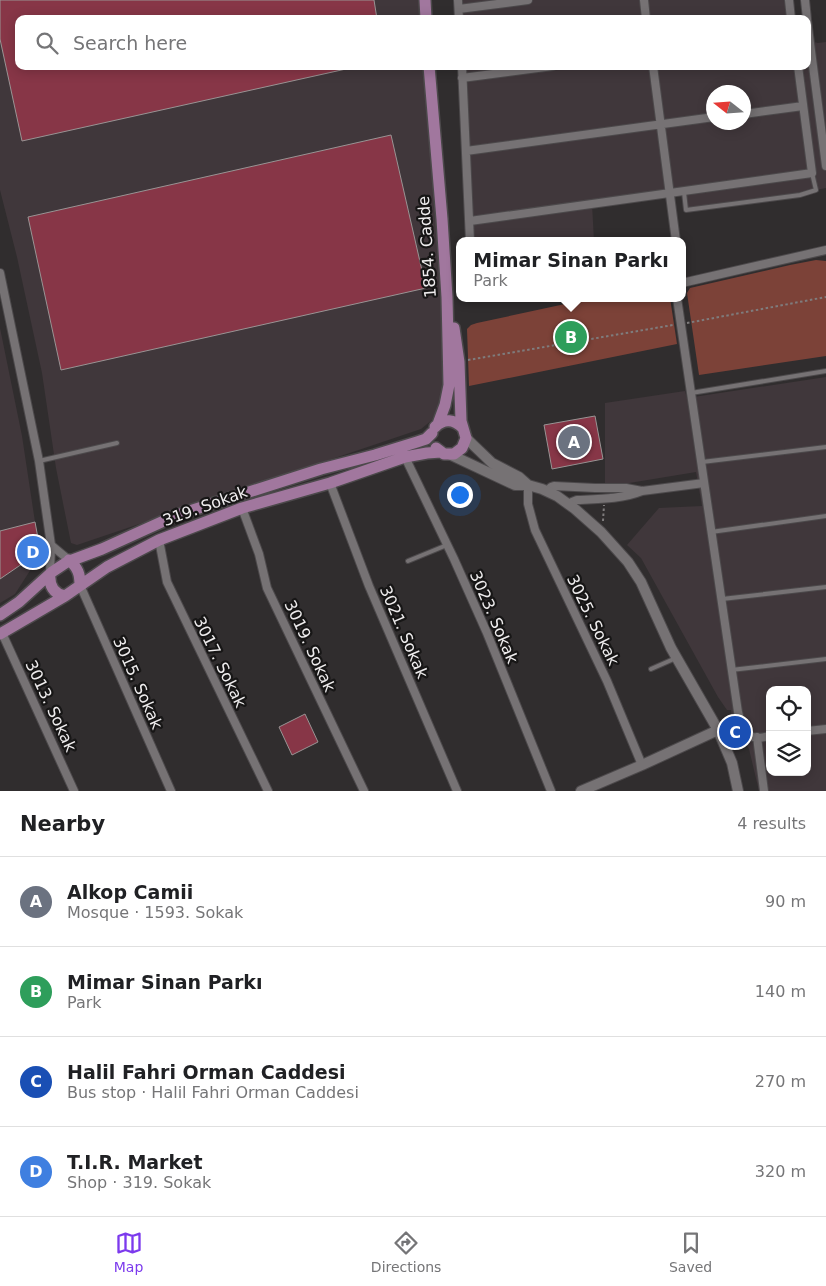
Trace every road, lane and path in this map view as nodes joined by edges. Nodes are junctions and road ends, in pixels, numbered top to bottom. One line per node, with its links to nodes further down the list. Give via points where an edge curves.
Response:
1 (425, 0): 8 (main road)
2 (458, 0): 7 (street)
3 (528, 0): 7 (street)
4 (644, 0): 10 (street)
5 (789, 0): 11 (street)
6 (805, 0): 12 (street)
7 (458, 9): 9 (street)
8 (426, 15)
9 (459, 15)
10 (646, 15)
11 (791, 15)
12 (806, 15)
13 (811, 51): 25 (street)
14 (429, 70): 36 (main road, 1854. Cadde)
15 (462, 70): 19 (street)
16 (523, 70): 19 (street)
17 (653, 70): 23 (street)
18 (798, 70): 20 (street)
19 (462, 78): 24 (street)
20 (803, 106): 21 (street); 26 (street)
21 (751, 113)
22 (706, 118): 23 (street)
23 (660, 124): 24 (street); 28 (street)
24 (466, 151): 29 (street)
25 (826, 166)
26 (812, 174): 27 (street); 27 (lane, via 816,190 800,195 686,210)
27 (684, 191): 28 (street)
28 (670, 193): 29 (street); 31 (street)
29 (470, 221): 30 (street)
30 (470, 237)
31 (676, 237)
32 (826, 250): 34 (street)
33 (0, 273): 35 (street)
34 (686, 282)
35 (2, 291): 50 (street)
36 (447, 297): 41 (main road); 44 (main road, 1854. Cadde, via 448,392)
37 (826, 297): 39 (path)
38 (678, 302): 43 (street)
39 (686, 323)
40 (675, 325): 41 (path)
41 (458, 362): 45 (main road)
42 (826, 371): 43 (lane)
43 (691, 393): 51 (street)
44 (435, 428): 45 (main road, via 442,422 454,421); 48 (main road, via 432,442 434,447); 67 (main road, 319. Sokak, via 426,438 416,442 177,514 102,549)
45 (464, 433): 48 (main road, via 465,443 458,451); 54 (main road, via 492,463)
46 (117, 443): 50 (lane)
47 (826, 447): 51 (lane)
48 (445, 453): 49 (main road, 319. Sokak); 54 (main road, via 515,485)
49 (404, 457): 52 (main road, 319. Sokak); 66 (street, 3023. Sokak)
50 (39, 461): 65 (street)
51 (701, 462): 53 (street)
52 (330, 483): 60 (main road, 319. Sokak); 90 (street, 3021. Sokak, via 369,586)
53 (704, 483): 57 (street); 63 (street)
54 (528, 485): 56 (main road); 85 (street, 3025. Sokak, via 528,504 536,530 607,681)
55 (595, 488): 56 (street, via 554,486); 57 (street); 58 (street, via 600,492)
56 (547, 491): 59 (main road)
57 (642, 491): 58 (street)
58 (600, 500): 59 (street, via 577,500); 62 (path)
59 (570, 505): 76 (main road, via 601,532 635,571)
60 (242, 508): 64 (main road, 319. Sokak); 89 (street, 3019. Sokak, via 268,588)
61 (826, 516): 63 (lane)
62 (603, 522)
63 (711, 532): 73 (street)
64 (159, 540): 70 (main road, 319. Sokak, via 107,566); 88 (street, 3017. Sokak, via 167,582)
65 (51, 545): 67 (street); 69 (street)
66 (447, 545): 68 (lane); 91 (street, 3023. Sokak, via 487,633)
67 (69, 560): 69 (main road, 319. Sokak); 70 (main road, via 80,574)
68 (408, 561)
69 (50, 574): 72 (main road, via 54,590); 74 (main road, 319. Sokak)
70 (80, 585): 72 (main road, 319. Sokak); 87 (street, 3015. Sokak)
71 (826, 587): 73 (lane)
72 (65, 596): 75 (main road, 319. Sokak)
73 (721, 599): 79 (street)
74 (0, 615)
75 (1, 634): 86 (street, 3013. Sokak)
76 (677, 658): 78 (lane); 81 (main road)
77 (826, 659): 79 (lane)
78 (651, 669)
79 (732, 670): 84 (street, via 742,725 748,734)
80 (826, 729): 82 (street)
81 (718, 730): 85 (main road); 93 (main road, via 732,763)
82 (811, 731)
83 (766, 736): 84 (street)
84 (756, 737): 94 (street)
85 (642, 765): 92 (main road)
86 (74, 791)
87 (170, 791)
88 (268, 791)
89 (364, 791)
90 (457, 791)
91 (551, 791)
92 (581, 791)
93 (738, 791)
94 (764, 791)

